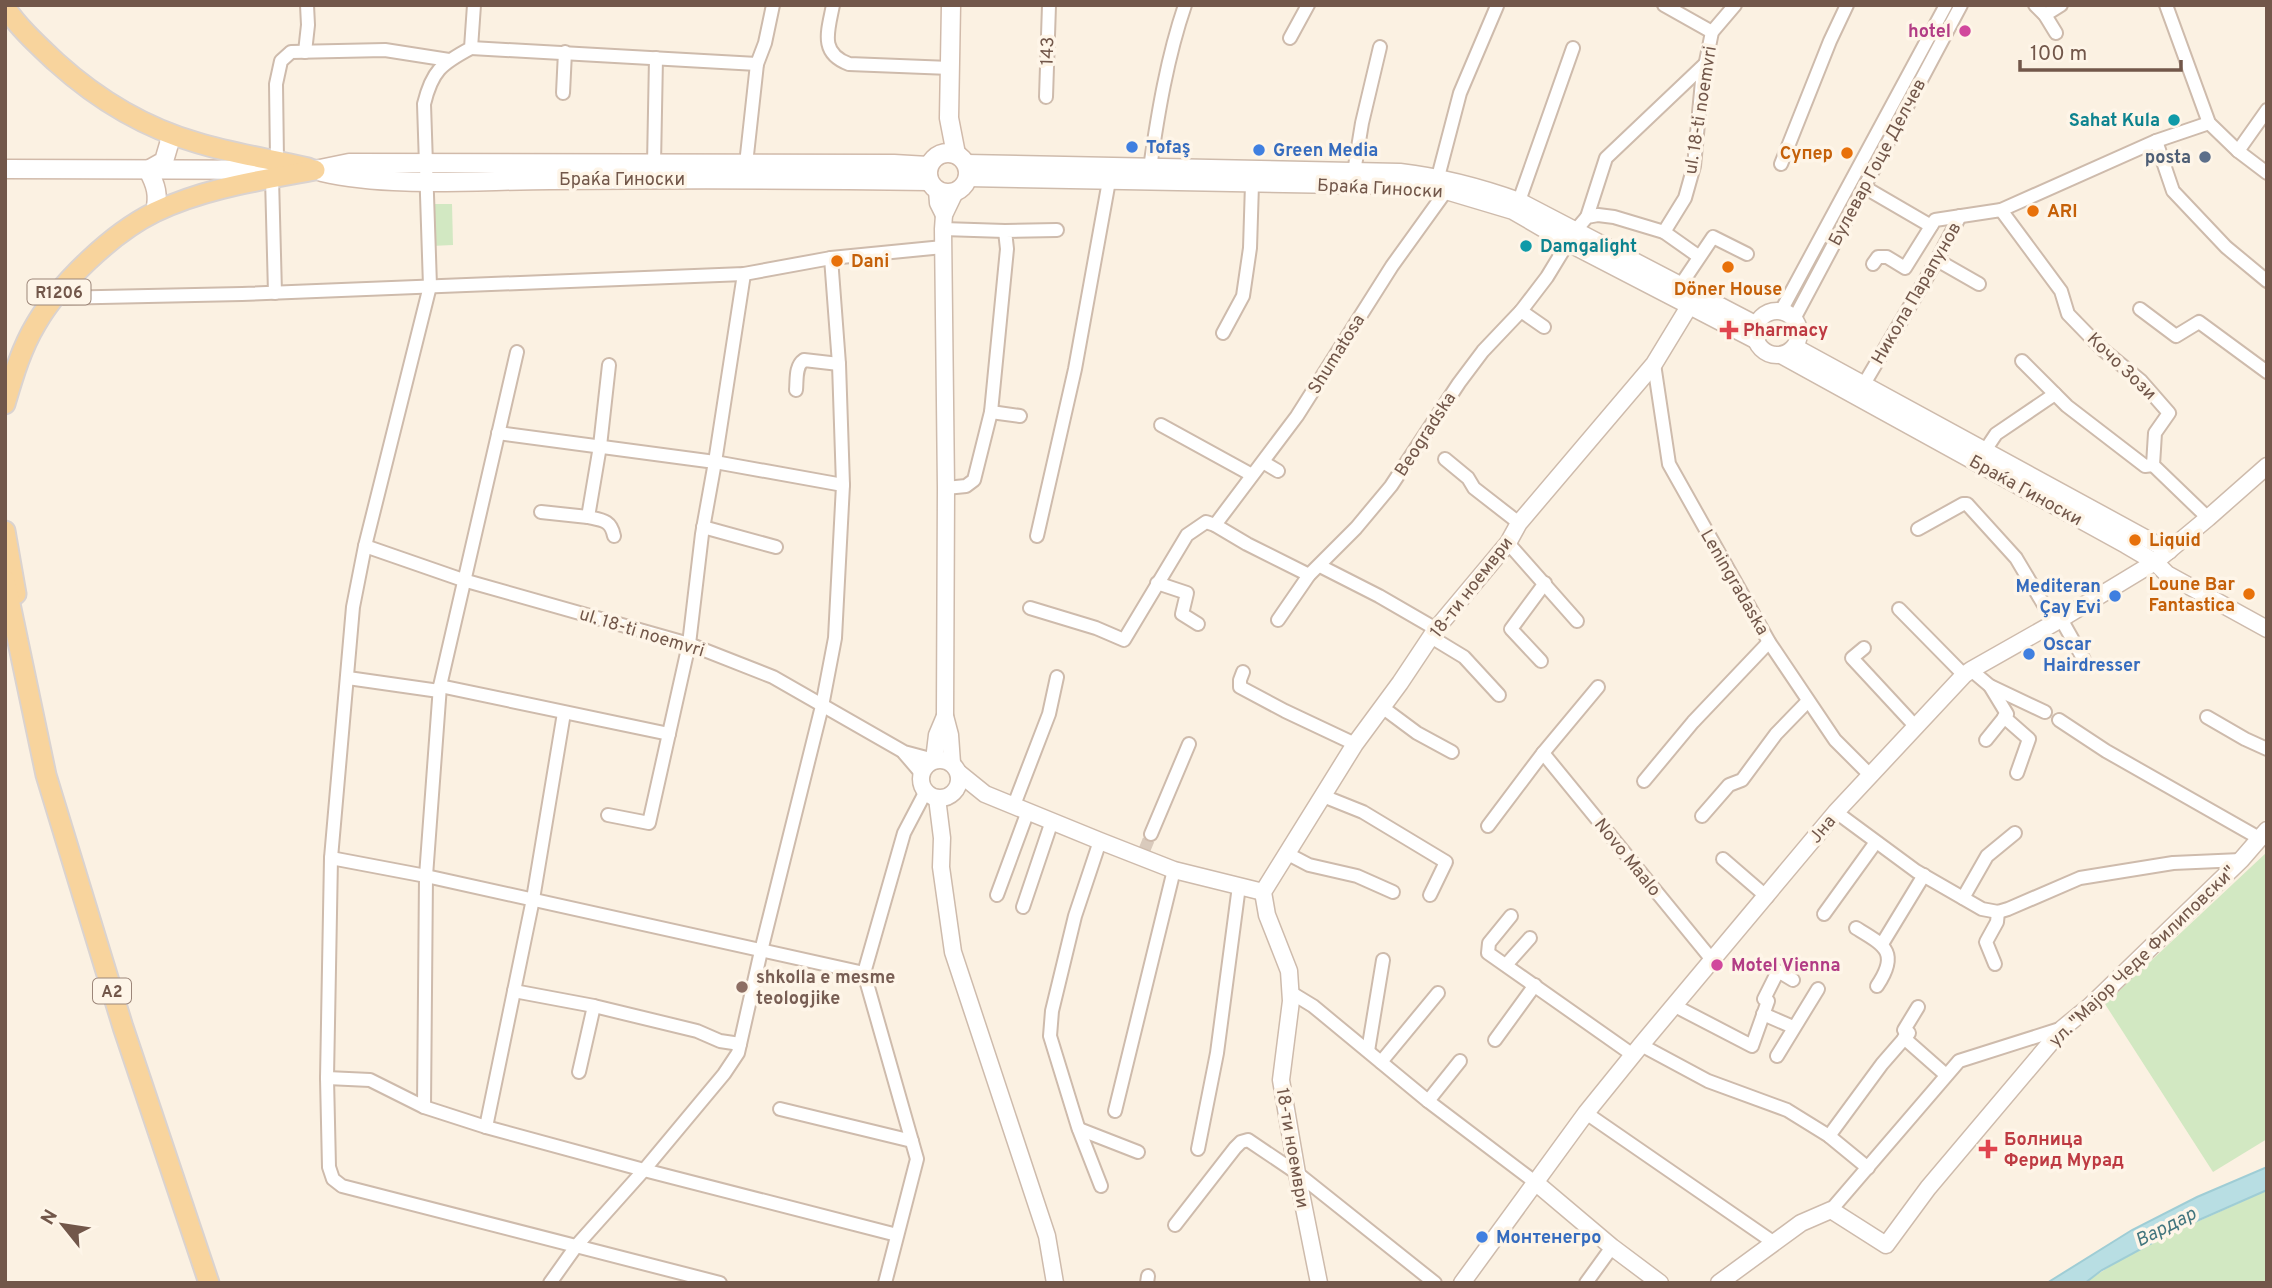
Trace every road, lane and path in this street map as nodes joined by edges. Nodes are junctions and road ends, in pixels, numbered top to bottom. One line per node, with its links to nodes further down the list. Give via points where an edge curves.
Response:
1 (307, 5): 26 (street)
2 (474, 5): 24 (street)
3 (773, 5): 31 (street)
4 (833, 5): 32 (street, via 828,39 838,60)
5 (951, 5): 32 (main road)
6 (1049, 5): 34 (street, 143)
7 (1185, 5): 44 (street)
8 (1308, 5): 22 (street)
9 (1664, 5): 20 (street)
10 (1735, 5): 20 (street, ul. 18-ti noemvri)
11 (1847, 5): 43 (street)
12 (1946, 5): 85 (street, Булевар Гоце Делчев)
13 (1961, 5): 57 (street, Булевар Гоце Делчев)
14 (2035, 5): 19 (street)
15 (2061, 5): 19 (street)
16 (2166, 5): 37 (street)
17 (1497, 6): 55 (street, via 1460,93)
18 (5, 7): 38 (main road, R1206, via 76,80 127,114)
19 (2045, 15): 21 (street)
20 (1712, 32): 30 (street, ul. 18-ti noemvri)
21 (2056, 33)
22 (1290, 38)
23 (1380, 47): 51 (street)
24 (471, 48): 27 (street); 29 (street)
25 (1573, 48): 58 (street)
26 (304, 52): 29 (street, via 385,50); 46 (street, via 291,52 281,61 276,84)
27 (565, 52): 28 (street); 33 (street)
28 (656, 58): 31 (street); 41 (street)
29 (449, 60): 49 (street, via 435,72 424,104)
30 (1706, 63): 62 (street, via 1606,158); 67 (street, ul. 18-ti noemvri, via 1693,166 1685,198)
31 (757, 64): 42 (street)
32 (950, 68): 36 (main road)
33 (563, 93)
34 (1046, 97)
35 (2267, 110): 40 (street)
36 (948, 118): 50 (main road); 53 (main road)
37 (2209, 123): 39 (street, Никола Парапунов); 40 (street)
38 (170, 134): 46 (main road, R1206); 47 (main road, via 164,160)
39 (2156, 141): 59 (street, Никола Парапунов); 76 (street, via 2173,191 2226,247)
40 (2238, 151): 52 (street)
41 (654, 164): 42 (main road, Браќа Гиноски); 49 (main road, Браќа Гиноски)
42 (746, 164): 53 (main road, Браќа Гиноски)
43 (1780, 164)
44 (1150, 168): 50 (street, Браќа Гиноски); 51 (street, Браќа Гиноски)
45 (5, 169): 47 (main road, Браќа Гиноски)
46 (274, 169): 48 (main road, R1206); 60 (main road, R1206); 80 (street)
47 (148, 170): 48 (main road, Браќа Гиноски); 60 (main road, via 159,198)
48 (315, 170): 49 (main road, Браќа Гиноски, via 351,178)
49 (426, 172): 53 (main road, Браќа Гиноски, via 717,178); 78 (street)
50 (961, 172): 53 (main road, Браќа Гиноски, via 949,193); 53 (main road, Браќа Гиноски, via 945,152); 54 (street, Браќа Гиноски); 63 (street)
51 (1354, 172): 55 (street, Браќа Гиноски, via 1400,172)
52 (2267, 173)
53 (932, 174): 63 (street)
54 (1109, 181): 56 (street, Браќа Гиноски); 124 (street)
55 (1444, 182): 56 (street, Браќа Гиноски, via 1398,186); 58 (street, Браќа Гиноски); 68 (street, Браќа Гиноски); 108 (street, Shumatosa, via 1304,406)
56 (1252, 184): 87 (street, via 1250,248 1242,296)
57 (1864, 187): 64 (street); 85 (street, Булевар Гоце Делчев)
58 (1519, 201): 68 (street, Браќа Гиноски)
59 (2001, 209): 61 (street, Никола Парапунов); 109 (street, Кочо Зози, via 2061,291 2068,314 2169,413 2155,433)
60 (155, 212): 81 (main road, R1206, via 96,253)
61 (1960, 216): 64 (street, via 1935,220); 73 (street, Никола Парапунов)
62 (1587, 218): 67 (street, via 1598,215); 68 (street)
63 (944, 222): 66 (street); 69 (street)
64 (1931, 226): 74 (street, via 1905,268 1886,257 1878,257)
65 (1057, 230): 66 (street)
66 (1005, 231): 100 (street)
67 (1664, 232): 71 (street)
68 (1572, 237): 79 (street, Браќа Гиноски); 82 (street, Браќа Гиноски); 84 (street, Beogradska)
69 (943, 247): 72 (street); 114 (street)
70 (1747, 254): 71 (street, via 1713,237)
71 (1698, 256): 79 (street)
72 (831, 258): 75 (street); 93 (street)
73 (1937, 260): 77 (street); 96 (street, Никола Парапунов)
74 (1873, 264)
75 (744, 274): 78 (street); 107 (street)
76 (2267, 281)
77 (1979, 284)
78 (430, 286): 80 (street); 126 (street)
79 (1680, 286): 82 (street, Браќа Гиноски)
80 (275, 293): 81 (street)
81 (54, 298): 99 (main road, R1206, via 23,352)
82 (1693, 300): 88 (street, Браќа Гиноски); 94 (street, 18-ти ноември)
83 (2140, 309): 95 (street, via 2176,335 2199,321)
84 (1521, 311): 86 (street); 130 (street, Beogradska, via 1459,383 1391,486)
85 (1788, 315): 88 (street, via 1767,314); 89 (street, via 1800,333)
86 (1544, 327)
87 (1223, 332)
88 (1757, 333): 89 (street, Браќа Гиноски, via 1766,353)
89 (1788, 351): 96 (street, Браќа Гиноски); 129 (street, Браќа Гиноски)
90 (517, 352): 103 (street)
91 (2022, 361): 98 (street)
92 (609, 365): 104 (street)
93 (839, 365): 97 (street, via 800,362); 113 (street)
94 (1654, 365): 118 (street, 18-ти ноември); 145 (street, Leningradaska, via 1669,464)
95 (2267, 372)
96 (1864, 384): 105 (street, Браќа Гиноски)
97 (796, 390)
98 (2055, 394): 105 (street, via 1996,434); 109 (street, via 2145,466)
99 (5, 404)
100 (992, 412): 101 (street); 114 (street, via 974,480 966,486)
101 (1020, 416)
102 (1161, 425): 112 (street)
103 (498, 433): 104 (street); 133 (street)
104 (600, 446): 107 (street); 116 (street)
105 (1984, 452): 128 (street, Браќа Гиноски)
106 (1445, 459): 118 (street)
107 (715, 462): 113 (street); 120 (street)
108 (1263, 463): 111 (street); 112 (street, Shumatosa)
109 (2153, 465): 117 (street)
110 (2267, 466): 117 (street, Јна)
111 (1278, 471)
112 (1252, 475): 119 (street, Shumatosa)
113 (843, 485): 161 (street, via 835,638)
114 (946, 488): 165 (street)
115 (541, 512): 116 (street)
116 (588, 517): 123 (street, via 606,521)
117 (2208, 518): 128 (street, Јна)
118 (1519, 523): 125 (street, 18-ти ноември)
119 (1215, 525): 131 (street); 134 (street, via 1206,522 1187,535)
120 (703, 527): 127 (street); 146 (street)
121 (1918, 529): 140 (street, via 1963,503 1973,508 2016,558)
122 (5, 531): 159 (main road, via 25,643)
123 (614, 536)
124 (1037, 536)
125 (1508, 543): 135 (street); 144 (street, 18-ти ноември)
126 (365, 547): 133 (street, ul. 18-ti noemvri); 154 (street, via 353,607)
127 (776, 547)
128 (2169, 551): 129 (street, Јна)
129 (2155, 562): 140 (street, Јна); 143 (street, Браќа Гиноски, via 2167,574)
130 (1320, 566): 131 (street, Beogradska); 144 (street, via 1379,596)
131 (1309, 575): 139 (street, Beogradska)
132 (5, 580): 150 (main road, A2)
133 (463, 580): 146 (street, ul. 18-ti noemvri); 157 (street)
134 (1157, 583): 136 (street, via 1124,640); 142 (street, via 1187,593 1182,614)
135 (1545, 583): 141 (street); 149 (street, via 1511,629)
136 (1030, 608)
137 (1899, 609): 152 (street)
138 (5, 617): 150 (main road)
139 (1278, 620)
140 (2057, 620): 148 (street); 152 (street, Јна)
141 (1577, 621)
142 (1198, 624)
143 (2267, 629)
144 (1433, 633): 158 (street, via 1464,657); 162 (street, 18-ти ноември)
145 (1769, 642): 160 (street, Leningradaska); 183 (street)
146 (689, 644): 161 (street, ul. 18-ti noemvri, via 773,677); 170 (street)
147 (1864, 648): 169 (street, via 1852,658)
148 (2084, 660)
149 (1541, 661)
150 (21, 663): 159 (main road, A2)
151 (1243, 672): 173 (street, via 1241,687)
152 (1967, 673): 155 (street); 169 (street, Јна)
153 (1057, 677): 187 (street)
154 (348, 678): 157 (street); 199 (street)
155 (1990, 686): 163 (street); 166 (street, via 2007,714)
156 (1598, 687): 177 (street)
157 (440, 689): 164 (street); 204 (street)
158 (1499, 695)
159 (28, 696): 272 (main road, A2, via 46,775 119,1014)
160 (1808, 701): 182 (street, Leningradaska, via 1835,740); 190 (street, via 1742,780 1729,785)
161 (822, 706): 175 (street, ul. 18-ti noemvri); 220 (street)
162 (1382, 707): 173 (street, 18-ти ноември); 176 (street)
163 (2045, 712)
164 (564, 713): 170 (street); 212 (street)
165 (945, 716): 178 (street); 179 (street)
166 (2004, 717): 171 (street); 180 (street, via 2029,739)
167 (2207, 717): 174 (street)
168 (2059, 720): 195 (street, via 2106,751)
169 (1916, 727): 182 (street, Јна)
170 (669, 734): 189 (street, via 649,823)
171 (1986, 740)
172 (1189, 744): 194 (street)
173 (1355, 744): 186 (street, 18-ти ноември)
174 (2267, 749)
175 (904, 752): 178 (street, ul. 18-ti noemvri); 181 (street, ul. 18-ti noemvri)
176 (1452, 752)
177 (1543, 753): 192 (street); 222 (street, Novo Maalo)
178 (934, 760): 179 (street, via 946,760); 181 (street)
179 (955, 768): 184 (street); 185 (street, via 958,786)
180 (2017, 773)
181 (922, 774): 185 (street, via 922,786)
182 (1870, 775): 188 (street, Јна)
183 (1644, 781)
184 (985, 793): 185 (street); 187 (street)
185 (942, 794): 225 (street, via 904,833); 276 (street, via 941,867 953,952 1047,1236)
186 (1323, 796): 198 (street, 18-ти ноември); 209 (street, via 1363,812 1447,862)
187 (1021, 808): 191 (street); 208 (street)
188 (1836, 812): 197 (street); 210 (street, Јна)
189 (608, 815)
190 (1702, 816)
191 (1052, 821): 196 (street); 213 (street)
192 (1488, 826)
193 (2015, 832): 211 (street, via 1987,856)
194 (1151, 834)
195 (2263, 834): 201 (street, ул. "Мајор Чеде Филиповски")
196 (1100, 841): 202 (street, via 1143,854); 256 (street, via 1075,916 1050,1036)
197 (1876, 842): 203 (street); 215 (street)
198 (1286, 853): 206 (street, 18-ти ноември); 207 (street)
199 (331, 858): 204 (street); 249 (street)
200 (1723, 859): 210 (street)
201 (2241, 860): 214 (street, via 2173,863 2080,878); 238 (street, ул. "Мајор Чеде Филиповски")
202 (1174, 870): 205 (street); 253 (street)
203 (1924, 875): 211 (street); 219 (street)
204 (426, 876): 212 (street); 251 (street)
205 (1239, 886): 206 (street); 259 (street, via 1217,1053)
206 (1263, 891): 231 (street, 18-ти ноември, via 1267,915 1289,971)
207 (1393, 892)
208 (998, 895)
209 (1430, 895)
210 (1767, 897): 222 (street, Јна)
211 (1963, 898): 214 (street)
212 (533, 899): 220 (street); 230 (street)
213 (1023, 907)
214 (1998, 912): 223 (street, via 1986,942)
215 (1824, 914)
216 (1511, 916): 224 (street, via 1489,943 1488,953)
217 (1856, 928): 219 (street)
218 (1530, 938): 224 (street)
219 (1882, 944): 228 (street, via 1888,963)
220 (761, 951): 225 (street); 241 (street)
221 (1383, 960): 243 (street)
222 (1713, 961): 234 (street, Јна)
223 (1995, 964)
224 (1506, 965): 227 (street)
225 (864, 973): 258 (street)
226 (1793, 979): 236 (street, via 1778,971 1764,999 1768,1001)
227 (1535, 985): 240 (street); 242 (street)
228 (1877, 986)
229 (1818, 989): 237 (street)
230 (514, 991): 233 (street); 255 (street)
231 (1290, 992): 243 (street); 263 (street, 18-ти ноември, via 1281,1080)
232 (1437, 993): 246 (street)
233 (594, 1006): 241 (street); 247 (street)
234 (1675, 1006): 236 (street, via 1752,1046); 242 (street, Јна)
235 (1918, 1007): 239 (street)
236 (1763, 1014): 237 (street)
237 (1793, 1027): 244 (street)
238 (2063, 1028): 248 (street, via 1959,1061); 266 (street, ул. "Мајор Чеде Филиповски", via 1886,1245)
239 (1904, 1038): 248 (street); 257 (street)
240 (1495, 1040)
241 (740, 1044): 262 (street, via 724,1074)
242 (1637, 1050): 254 (street, Јна); 257 (street, via 1787,1111)
243 (1368, 1051): 246 (street)
244 (1777, 1056)
245 (1460, 1061): 250 (street)
246 (1381, 1062): 250 (street)
247 (579, 1072)
248 (1946, 1075): 261 (street)
249 (327, 1078): 251 (street, via 370,1080); 270 (street, via 329,1167 342,1186)
250 (1428, 1101): 264 (street)
251 (424, 1107): 255 (street)
252 (780, 1109): 258 (street)
253 (1115, 1111)
254 (1586, 1113): 264 (street, Јна); 269 (street)
255 (486, 1127): 262 (street)
256 (1079, 1129): 260 (street); 265 (street)
257 (1829, 1136): 261 (street)
258 (912, 1142): 268 (street, via 917,1159)
259 (1198, 1149)
260 (1138, 1152)
261 (1868, 1168): 266 (street)
262 (644, 1170): 268 (street); 270 (street)
263 (1297, 1173): 267 (street, via 1248,1140 1241,1142); 277 (street, 18-ти ноември); 278 (street)
264 (1535, 1182): 271 (street); 279 (street, Јна)
265 (1101, 1186)
266 (1831, 1210): 269 (street)
267 (1175, 1225)
268 (897, 1235): 275 (street)
269 (1773, 1242): 282 (street)
270 (577, 1245): 273 (street); 274 (street)
271 (1612, 1247): 280 (street); 281 (street)
272 (209, 1283)
273 (550, 1283)
274 (720, 1283)
275 (885, 1283)
276 (1055, 1283)
277 (1320, 1283)
278 (1435, 1283)
279 (1462, 1283)
280 (1587, 1283)
281 (1660, 1283)
282 (1719, 1283)

